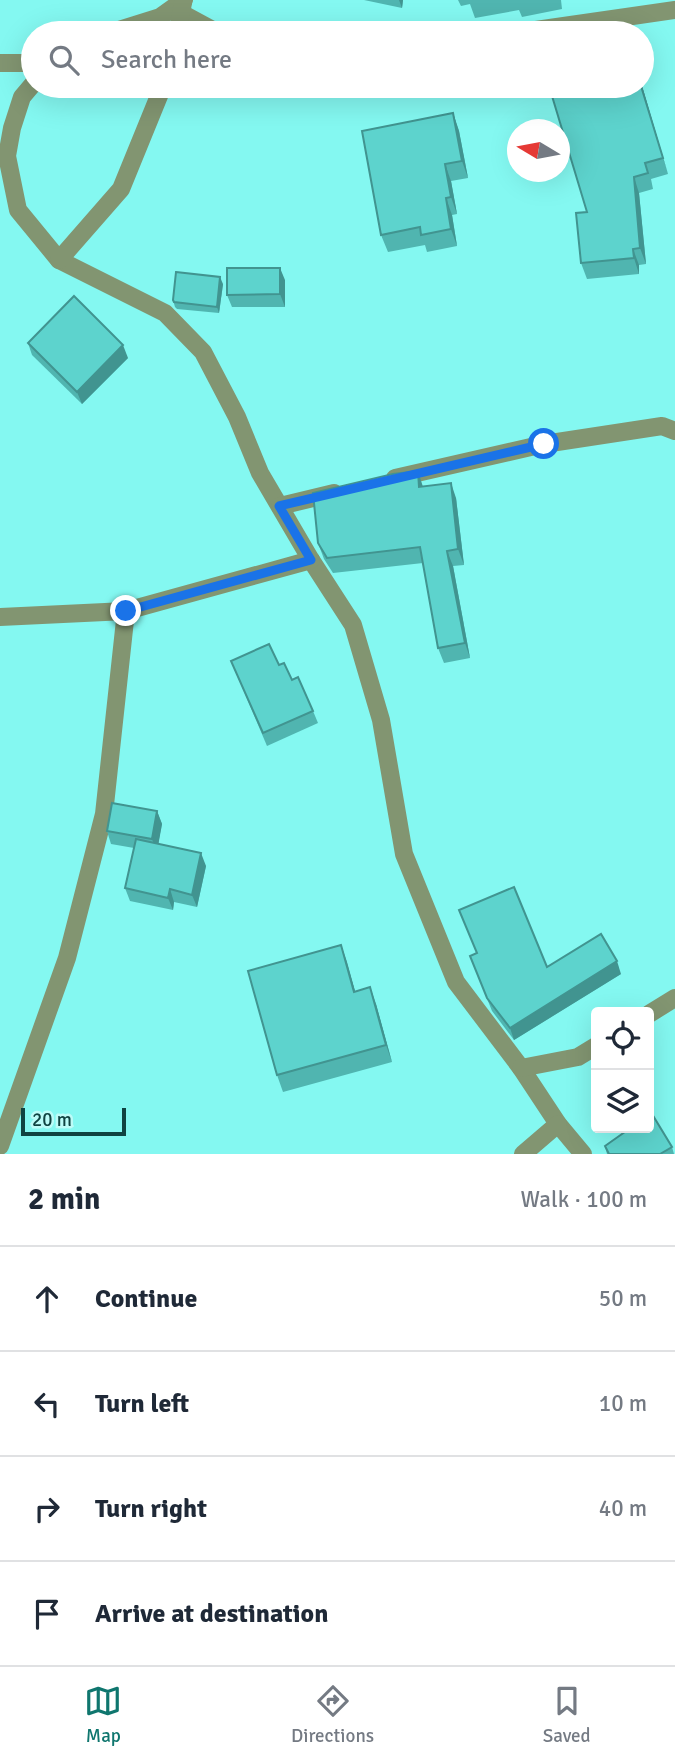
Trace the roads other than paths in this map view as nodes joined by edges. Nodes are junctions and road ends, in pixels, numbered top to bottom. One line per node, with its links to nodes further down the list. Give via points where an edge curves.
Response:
1 (183, 5): 3 (street); 4 (street)
2 (675, 10): 5 (street)
3 (150, 21)
4 (203, 21)
5 (598, 21)
6 (0, 63): 7 (street)
7 (21, 63)
8 (22, 98): 10 (street, via 7,156 18,210)
9 (158, 98): 10 (street, via 121,189)
10 (60, 260): 14 (street, via 165,313 203,352)
11 (675, 431): 12 (street, via 662,426 544,444)
12 (372, 484)
13 (346, 490): 14 (street)
14 (279, 506): 15 (street)
15 (311, 560): 16 (street); 21 (street, via 353,625 381,720 404,853 456,982)
16 (126, 611): 17 (street); 23 (street, via 104,814 67,958)
17 (0, 617)
18 (675, 998): 19 (street)
19 (654, 1011)
20 (591, 1049): 21 (street, via 578,1057)
21 (521, 1068): 22 (street)
22 (558, 1124): 24 (street); 25 (street)
23 (0, 1146)
24 (523, 1154)
25 (583, 1154)

